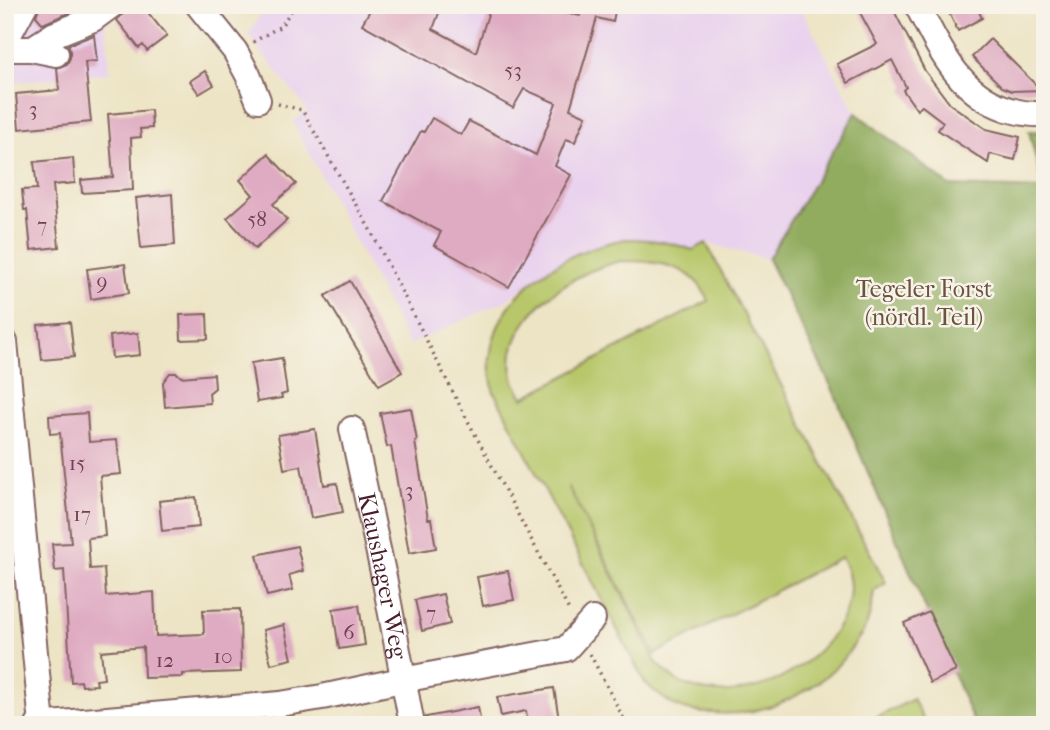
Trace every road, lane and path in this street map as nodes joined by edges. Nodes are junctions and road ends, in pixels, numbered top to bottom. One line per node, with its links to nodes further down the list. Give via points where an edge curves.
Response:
1 (25, 5): 6 (street)
2 (198, 5): 11 (street, via 235,51)
3 (295, 5): 7 (path, via 281,26)
4 (917, 5): 12 (street, via 949,65 965,84 998,106)
5 (97, 10): 9 (street)
6 (5, 42)
7 (249, 44)
8 (5, 49): 9 (street)
9 (31, 49): 10 (street)
10 (56, 54)
11 (258, 100): 16 (path, via 302,110 372,233)
12 (1042, 121): 13 (path)
13 (1045, 155)
14 (5, 342): 18 (street)
15 (352, 429): 17 (street, Klaushager Weg)
16 (580, 634): 17 (street); 20 (path)
17 (403, 680): 18 (street, via 280,704); 19 (street, Klaushager Weg)
18 (41, 725)
19 (412, 725)
20 (627, 725)

